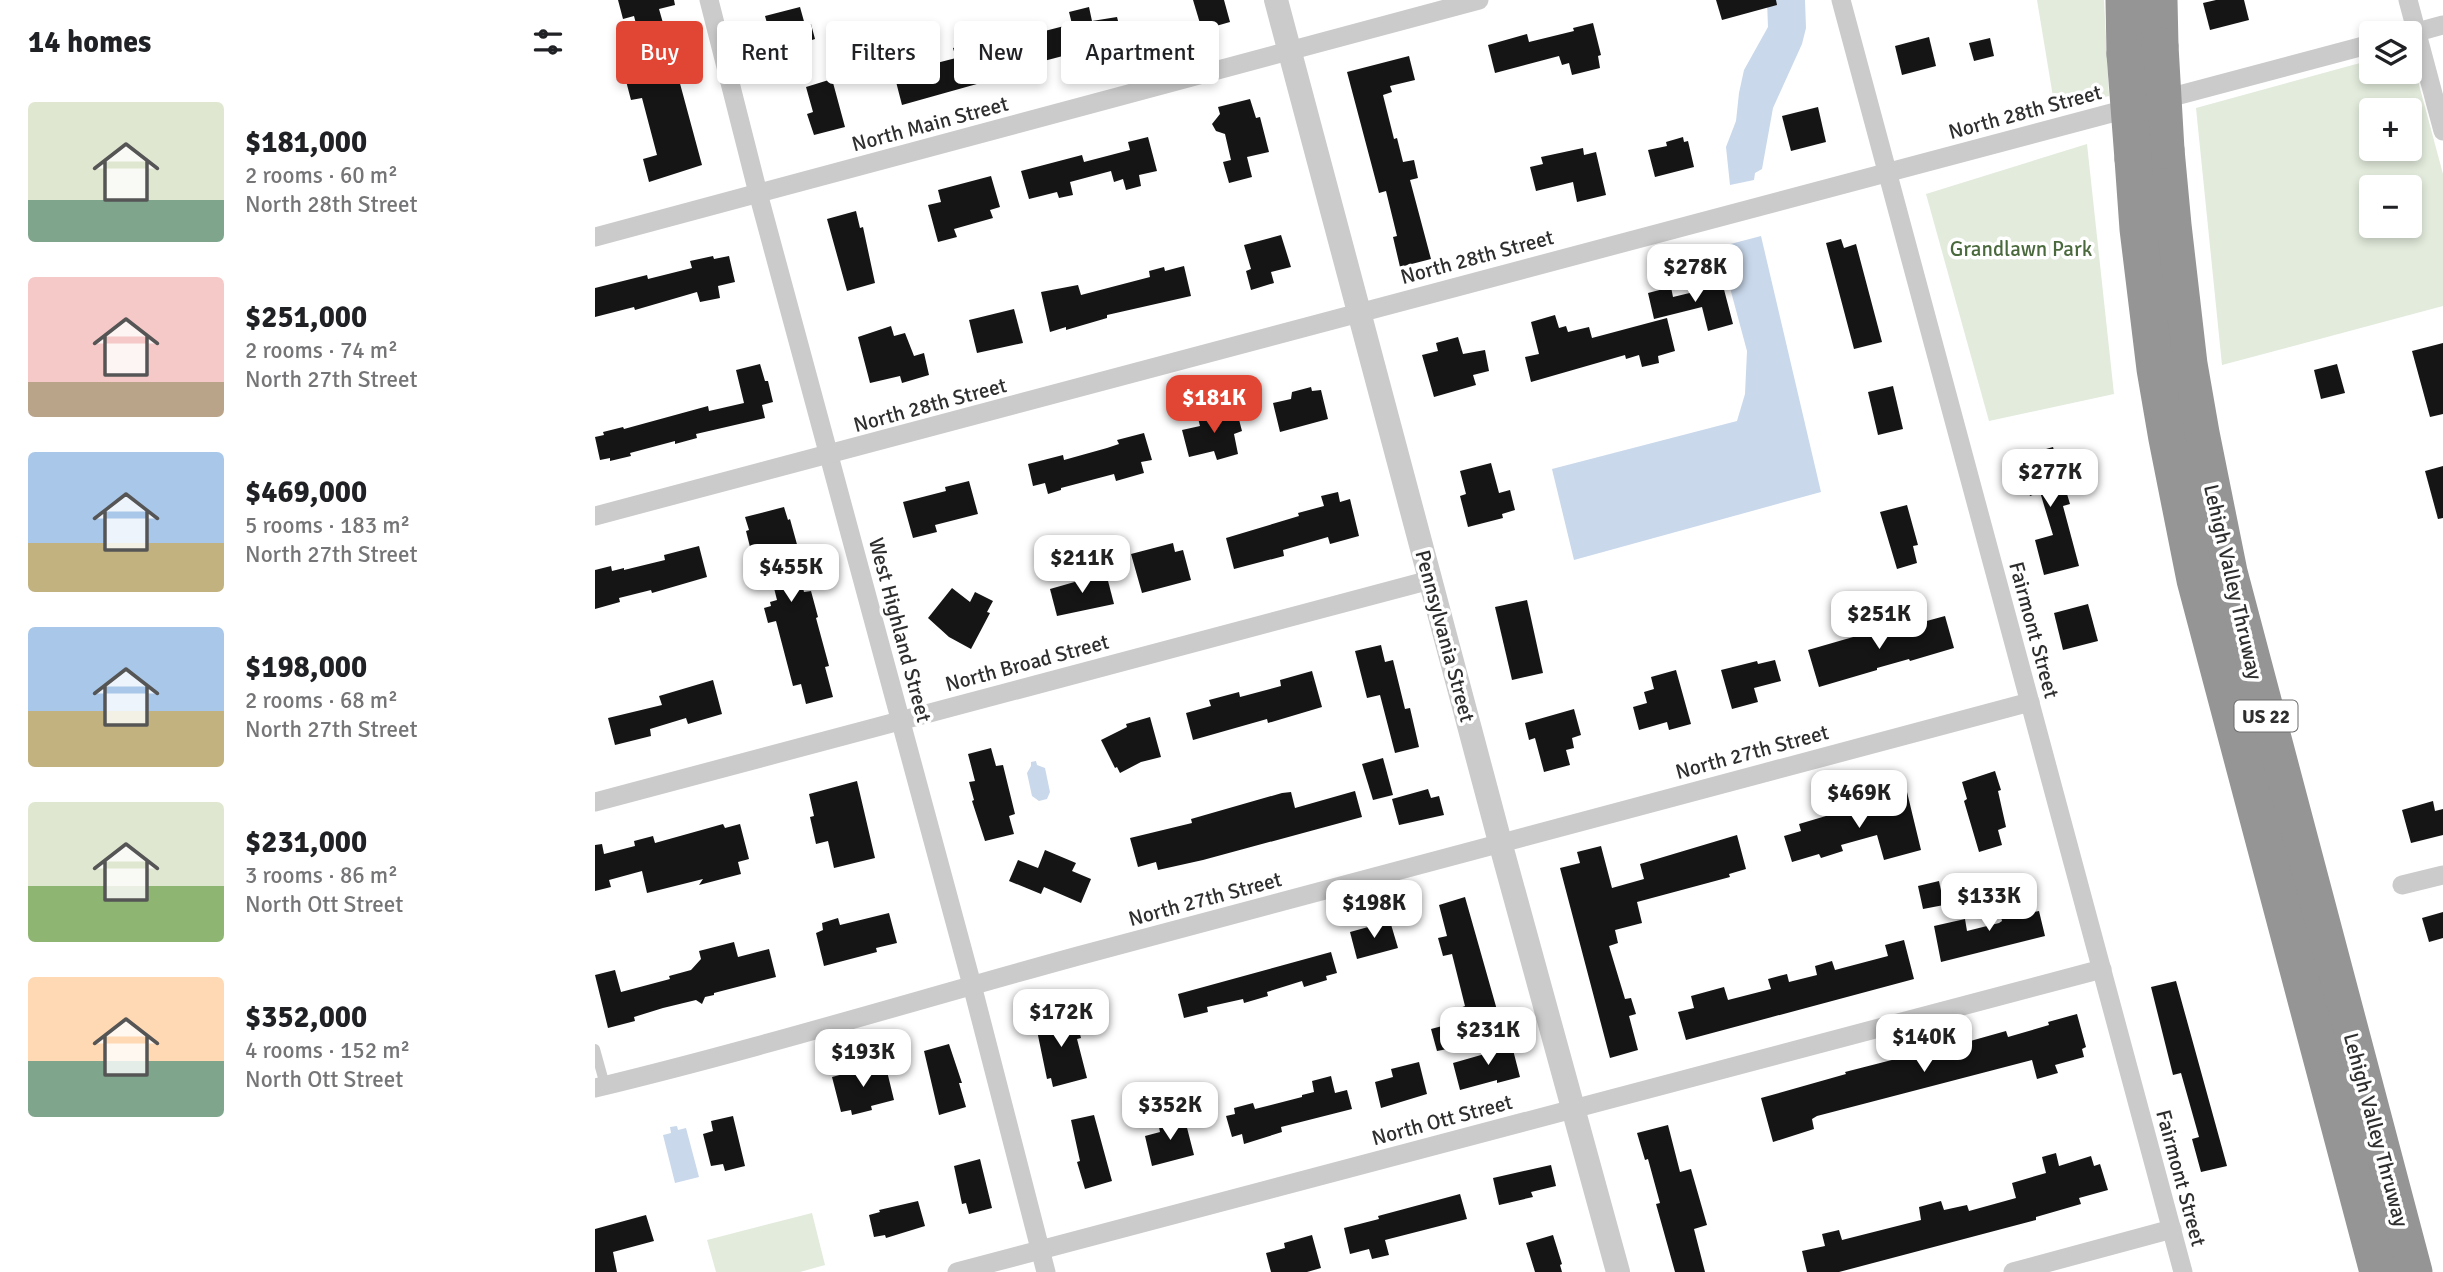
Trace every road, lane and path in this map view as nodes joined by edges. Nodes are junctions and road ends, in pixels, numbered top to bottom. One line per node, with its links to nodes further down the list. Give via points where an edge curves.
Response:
1 (709, 0): 18 (street, West Highland Street)
2 (1276, 0): 13 (street, Pennsylvania Street)
3 (1479, 0): 13 (street, North Main Street)
4 (1841, 0): 17 (street, Fairmont Street)
5 (2124, 0): 12 (highway, Lehigh Valley Thruway / US 22)
6 (2159, 0): 12 (highway, Lehigh Valley Thruway / US 22)
7 (2407, 0): 8 (street)
8 (2411, 21)
9 (2443, 25): 10 (street)
10 (2422, 31)
11 (2359, 47): 17 (street, North 28th Street)
12 (2143, 50): 16 (highway, Lehigh Valley Thruway / US 22, bridge)
13 (1290, 51): 18 (street, North Main Street); 20 (street, Pennsylvania Street)
14 (2422, 62): 15 (street)
15 (2443, 131)
16 (2149, 154): 42 (highway, Lehigh Valley Thruway / US 22, via 2138,229 2155,369 2195,580); 43 (highway, Lehigh Valley Thruway / US 22, via 2175,248 2189,364 2229,572)
17 (1887, 172): 20 (street, North 28th Street); 24 (street, Fairmont Street)
18 (758, 193): 19 (street, North Main Street); 21 (street, West Highland Street)
19 (595, 237)
20 (1359, 312): 21 (street, North 28th Street); 23 (street, Pennsylvania Street)
21 (829, 455): 22 (street, North 28th Street); 25 (street, West Highland Street)
22 (595, 516)
23 (1430, 580): 25 (street, North Broad Street); 27 (street, Pennsylvania Street)
24 (2030, 702): 27 (street, North 27th Street); 30 (street, Fairmont Street)
25 (902, 720): 26 (street, North Broad Street); 31 (street, West Highland Street)
26 (595, 802)
27 (1500, 842): 31 (street, North 27th Street); 34 (street, Pennsylvania Street)
28 (2443, 875): 29 (street)
29 (2402, 885)
30 (2102, 969): 34 (street, North Ott Street); 35 (street, Fairmont Street)
31 (972, 985): 33 (street, North 27th Street); 36 (street, West Highland Street)
32 (595, 1049): 33 (lane)
33 (600, 1087)
34 (1573, 1109): 36 (street, North Ott Street); 39 (street, Pennsylvania Street)
35 (2172, 1230): 40 (street); 41 (street, Fairmont Street)
36 (1039, 1250): 37 (street, North Ott Street); 38 (street, West Highland Street)
37 (957, 1272)
38 (1046, 1272)
39 (1618, 1272)
40 (2014, 1272)
41 (2183, 1272)
42 (2378, 1272)
43 (2414, 1272)

